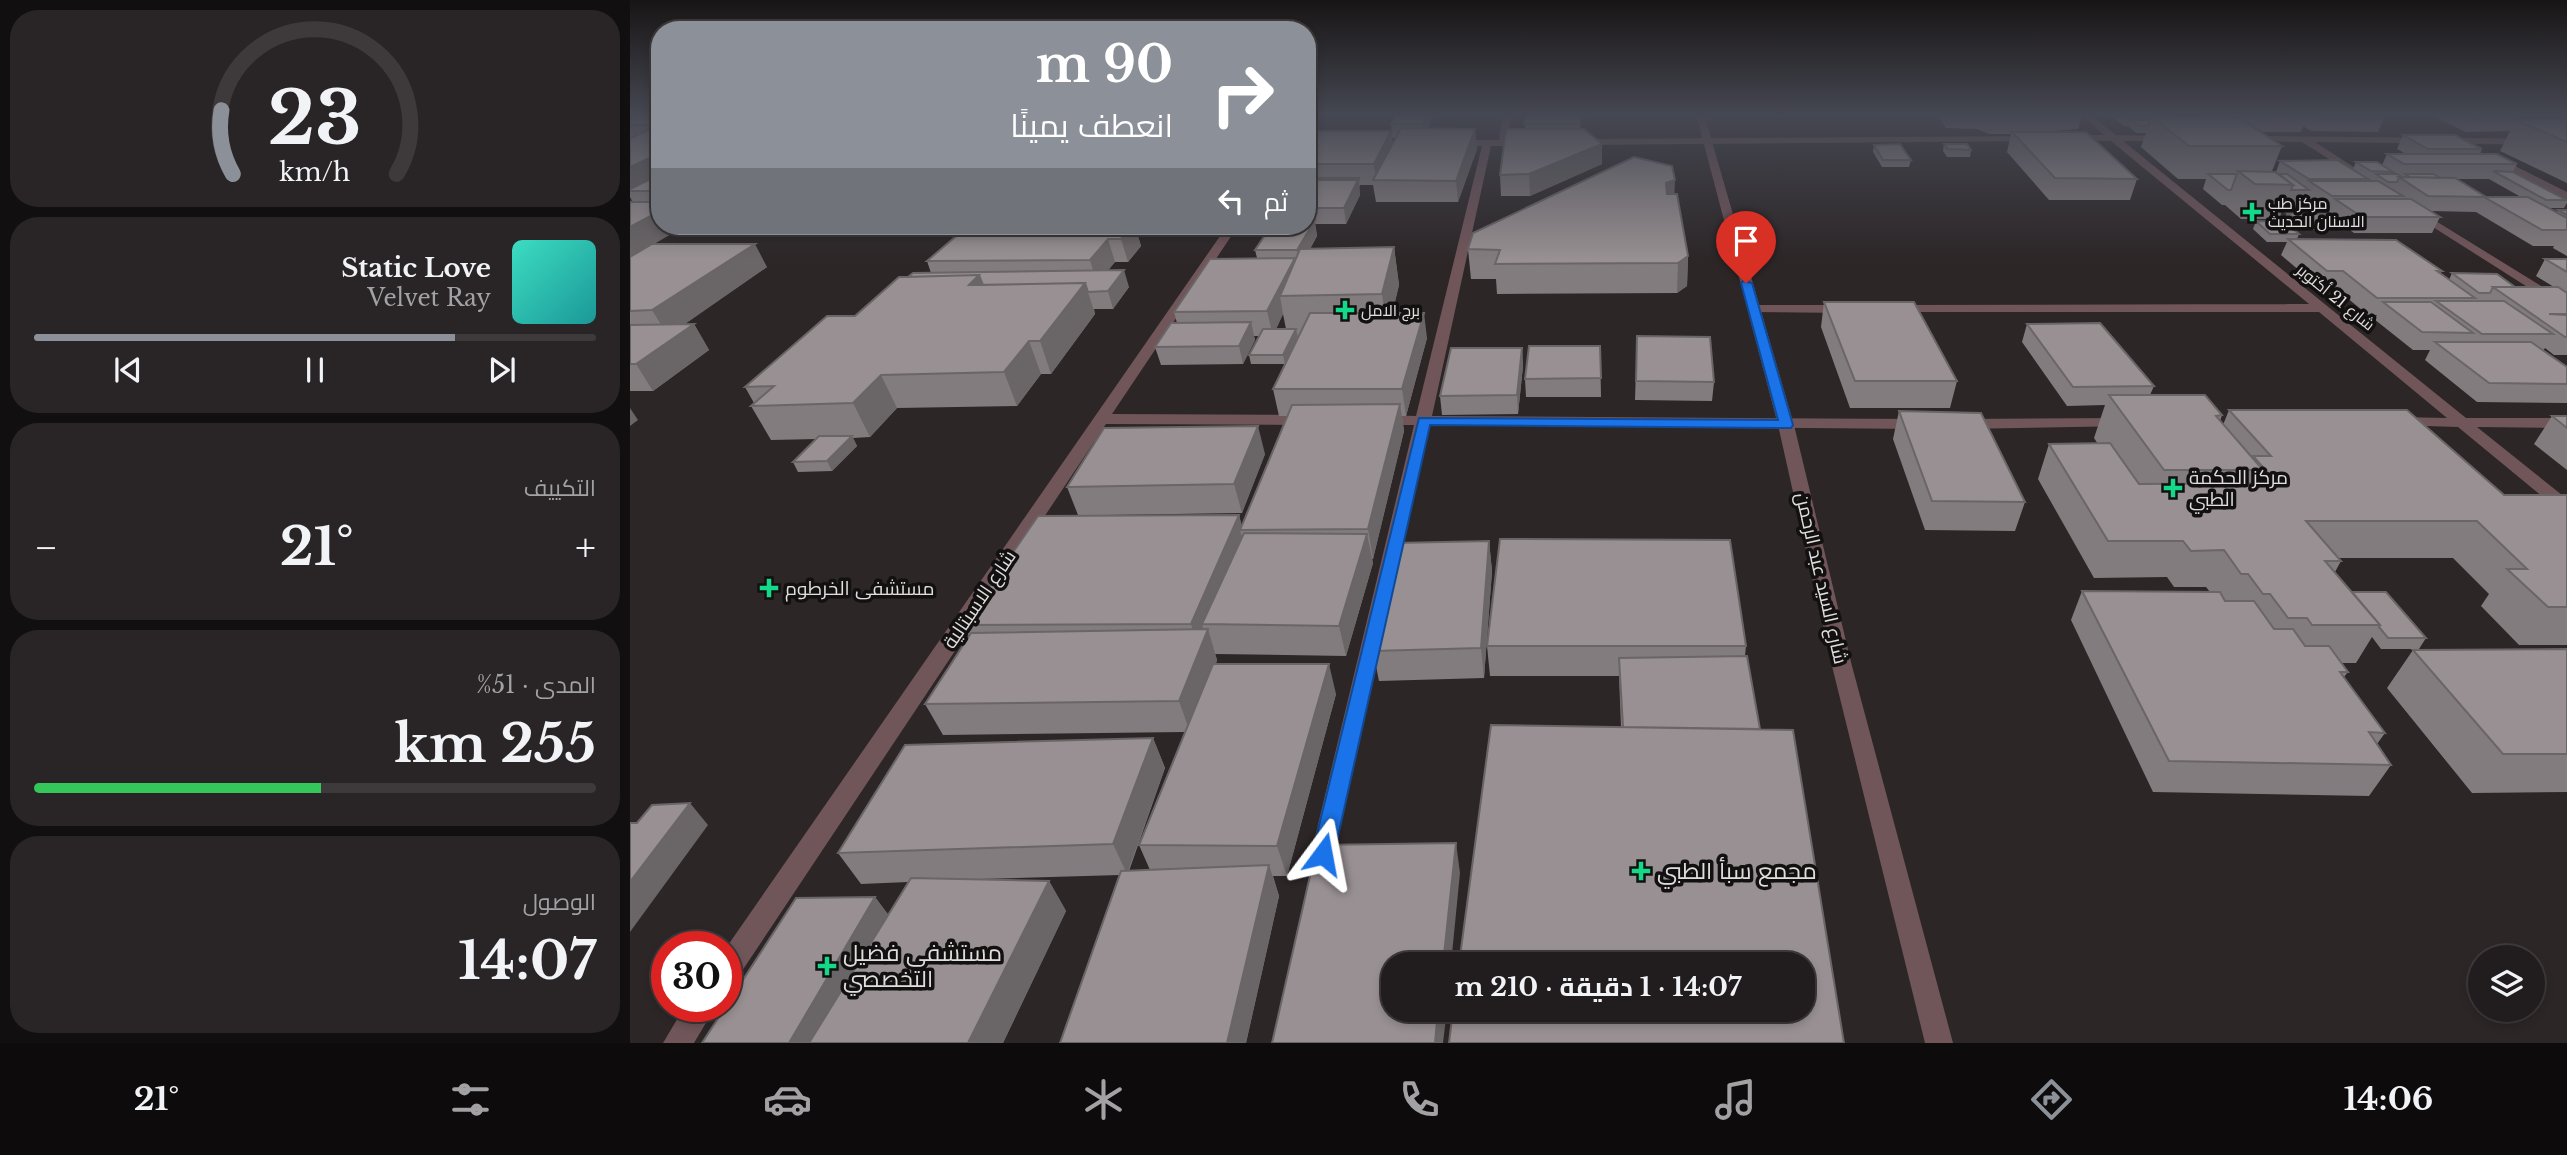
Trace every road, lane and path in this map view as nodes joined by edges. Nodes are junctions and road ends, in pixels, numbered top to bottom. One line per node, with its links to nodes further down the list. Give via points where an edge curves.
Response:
1 (1490, 163): 16 (street)
2 (1713, 163): 12 (street, شارع السيد عبد الرحمن)
3 (2142, 163): 10 (street, شارع 21 أكتوبر)
4 (2340, 163): 6 (street)
5 (2502, 163): 7 (street)
6 (2372, 183)
7 (2567, 196)
8 (2406, 205): 11 (street)
9 (1226, 235): 13 (street, شارع الاسبتالية)
10 (2322, 308): 12 (street); 17 (street, شارع 21 أكتوبر)
11 (2567, 308)
12 (1754, 309): 21 (street, شارع السيد عبد الرحمن)
13 (1101, 419): 14 (street); 24 (street, شارع الاسبتالية)
14 (1330, 420)
15 (1370, 420): 16 (street)
16 (1424, 421): 21 (street); 23 (street)
17 (2463, 422): 19 (street); 20 (street); 22 (street, شارع 21 أكتوبر)
18 (2141, 423): 21 (street)
19 (2379, 423)
20 (2567, 423)
21 (1786, 425): 27 (street, شارع السيد عبد الرحمن, via 1842,666)
22 (2567, 508)
23 (1317, 881)
24 (742, 947)
25 (691, 1022): 26 (street)
26 (677, 1043)
27 (1939, 1043)

